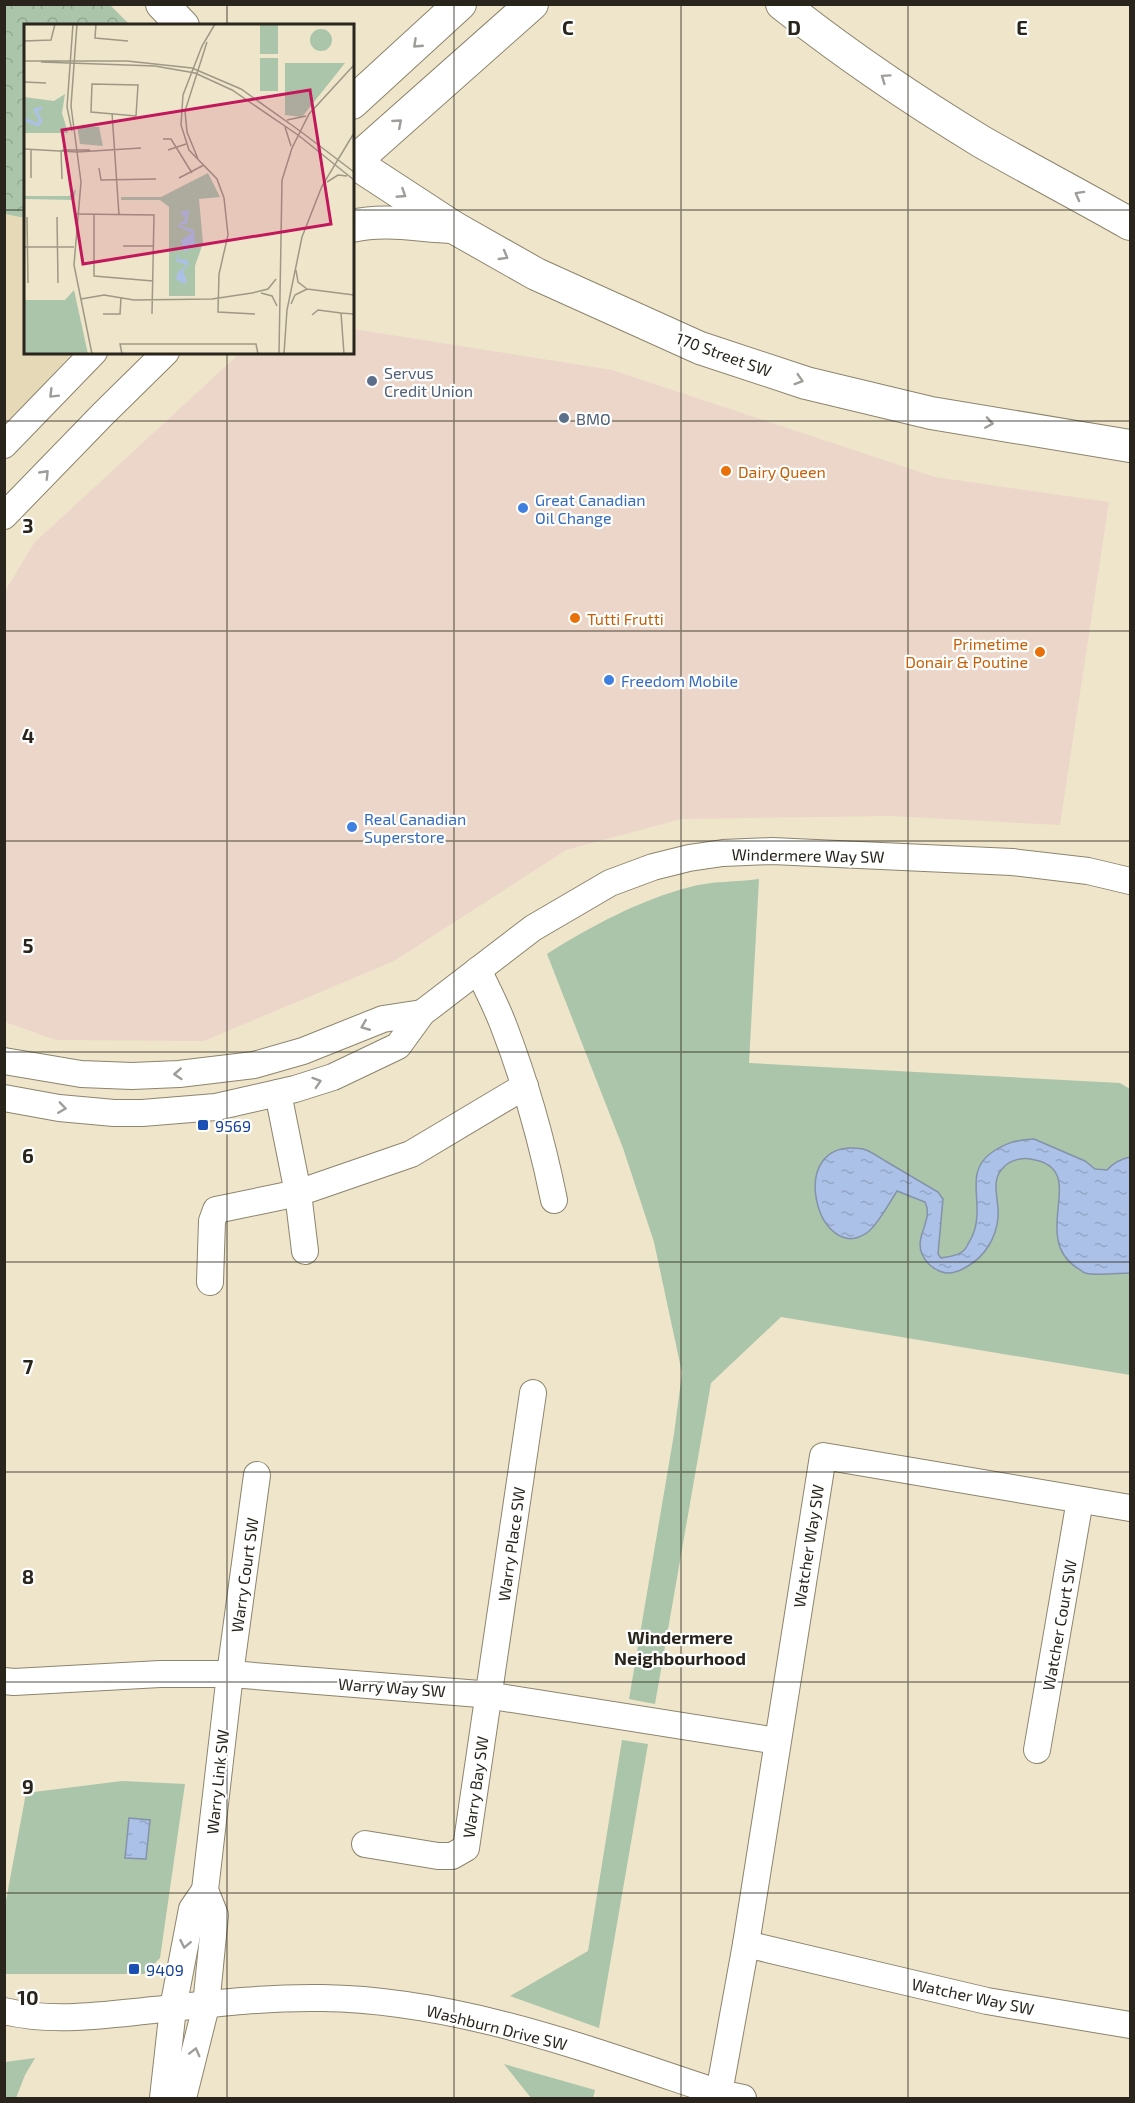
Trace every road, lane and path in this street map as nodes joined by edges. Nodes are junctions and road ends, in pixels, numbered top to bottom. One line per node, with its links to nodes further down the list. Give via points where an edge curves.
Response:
1 (162, 4): 6 (main road)
2 (460, 4): 7 (main road, one-way to 7)
3 (532, 4): 8 (main road, one-way to 3)
4 (782, 4): 5 (main road)
5 (802, 15): 10 (main road, one-way to 5, via 933,112)
6 (181, 24)
7 (354, 101)
8 (354, 161)
9 (354, 163): 12 (main road, 170 Street SW, one-way to 12)
10 (1131, 224)
11 (354, 226): 12 (main road, via 392,222)
12 (453, 227): 16 (main road, 170 Street SW, one-way to 16, via 546,279 700,348 806,383 931,413)
13 (92, 354): 15 (street, one-way to 15)
14 (164, 354): 17 (street, one-way to 14)
15 (4, 445)
16 (1131, 446)
17 (4, 516)
18 (1131, 880): 19 (street, Windermere Way SW, via 1012,862 772,851 723,853 688,858 610,883 533,928)
19 (478, 970): 20 (street, Windermere Way SW); 22 (street, via 503,1023)
20 (422, 1013): 21 (street, Windermere Way SW, one-way to 21, via 383,1019 303,1051 254,1065 179,1074 81,1074); 23 (street, Windermere Way SW, one-way to 20, via 333,1077 398,1046)
21 (4, 1061)
22 (525, 1086): 25 (street, via 411,1154); 26 (street)
23 (278, 1093): 24 (street, Windermere Way SW, one-way to 23, via 59,1108 137,1113 216,1107); 25 (street)
24 (4, 1098)
25 (298, 1193): 27 (street); 28 (street, via 216,1210 212,1221)
26 (554, 1200)
27 (305, 1251)
28 (210, 1282)
29 (533, 1393): 35 (street, Warry Place SW)
30 (257, 1475): 33 (street, Warry Court SW)
31 (1080, 1500): 32 (street, Watcher Way SW); 36 (street, Watcher Way SW, via 823,1456); 37 (street, Watcher Court SW)
32 (1131, 1508)
33 (230, 1674): 34 (street, Warry Way SW); 35 (street, Warry Way SW); 39 (street, Warry Link SW)
34 (4, 1681)
35 (489, 1695): 36 (street, Warry Way SW); 38 (street, Warry Bay SW, via 466,1848 452,1856 438,1856)
36 (777, 1741): 40 (street, Watcher Way SW)
37 (1037, 1750)
38 (365, 1844)
39 (205, 1890): 41 (street, Warry Link SW, via 215,1915); 42 (street, Warry Link SW, one-way to 42, via 192,1909)
40 (746, 1944): 44 (street, Watcher Way SW, via 987,2001); 45 (street, Watcher Way SW)
41 (206, 2006): 42 (street, Washburn Drive SW); 45 (street, Washburn Drive SW, via 262,1999 389,2002 516,2028); 47 (street, Warry Link SW, one-way to 41)
42 (173, 2008): 43 (street, Washburn Drive SW, via 91,2017); 46 (street, Warry Link SW)
43 (12, 2017)
44 (1131, 2025)
45 (718, 2093): 48 (street, Washburn Drive SW)
46 (164, 2098)
47 (183, 2098)
48 (743, 2098)

